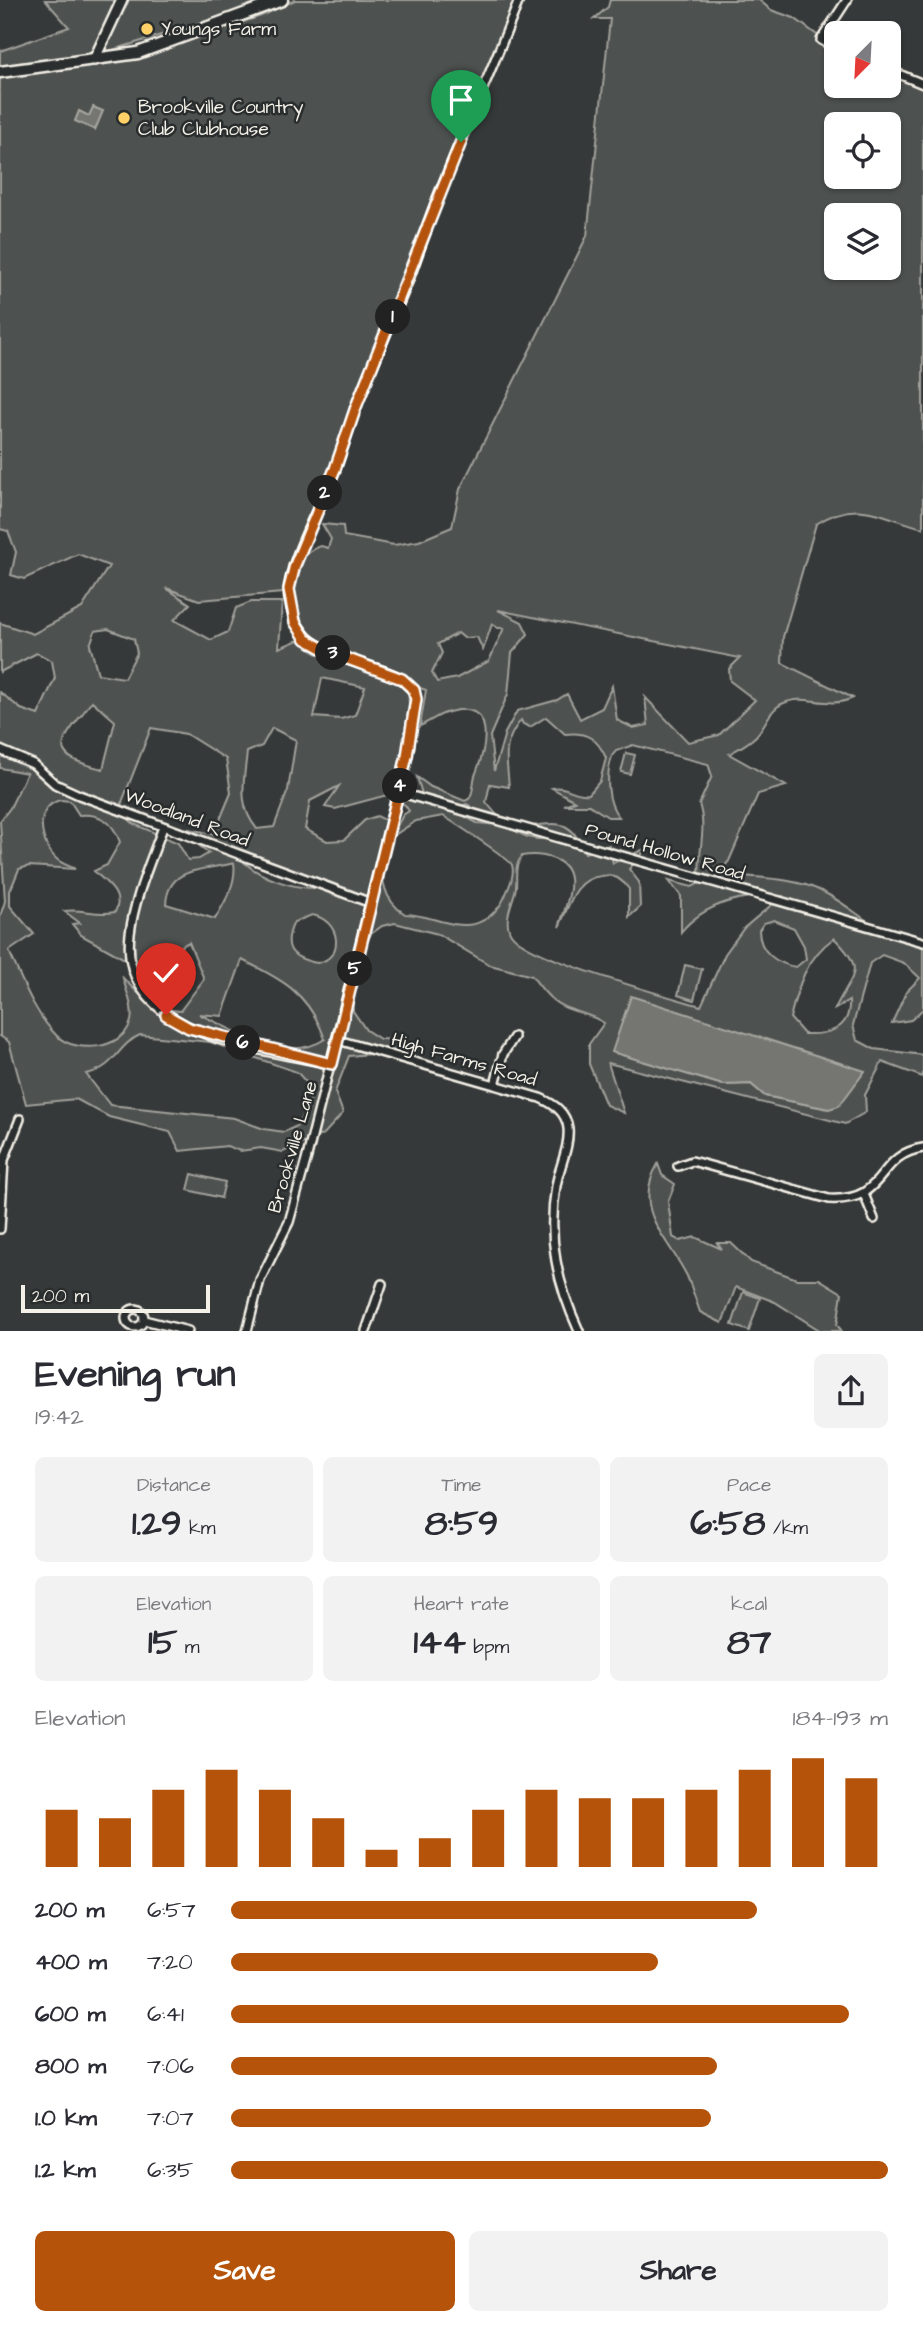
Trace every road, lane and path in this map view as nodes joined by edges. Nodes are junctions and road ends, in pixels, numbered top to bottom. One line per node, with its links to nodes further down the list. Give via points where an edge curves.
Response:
1 (122, 0): 6 (street)
2 (282, 0): 6 (main road, via 138,53)
3 (519, 0): 11 (street, Brookville Lane, via 290,577 289,599 306,639 402,679 414,690 414,719)
4 (847, 0): 5 (street)
5 (833, 21)
6 (94, 60): 7 (main road)
7 (0, 72)
8 (901, 75): 9 (street)
9 (923, 84)
10 (0, 750): 12 (street, Woodland Road, via 33,764 60,786)
11 (398, 792): 13 (street, Brookville Lane); 14 (street, Pound Hollow Road)
12 (163, 827): 13 (street, Woodland Road); 17 (street, via 130,932 131,963 146,995 166,1015 189,1028)
13 (371, 903): 16 (street, Brookville Lane)
14 (923, 942)
15 (514, 1037): 18 (street, via 503,1054)
16 (338, 1040): 17 (street, Brookville Lane); 18 (street, High Farms Road)
17 (332, 1064): 28 (street, Brookville Lane, via 289,1222 260,1280)
18 (495, 1085): 30 (street, High Farms Road, via 551,1103 566,1121 568,1139 552,1208 552,1245 560,1286)
19 (20, 1119): 24 (street, via 4,1160)
20 (923, 1148): 22 (street, via 899,1156)
21 (678, 1166): 22 (street, via 696,1162 830,1199)
22 (864, 1194): 23 (street)
23 (874, 1219)
24 (0, 1229)
25 (382, 1284): 29 (street)
26 (145, 1320): 27 (street)
27 (188, 1331)
28 (247, 1331)
29 (366, 1331)
30 (579, 1331)

